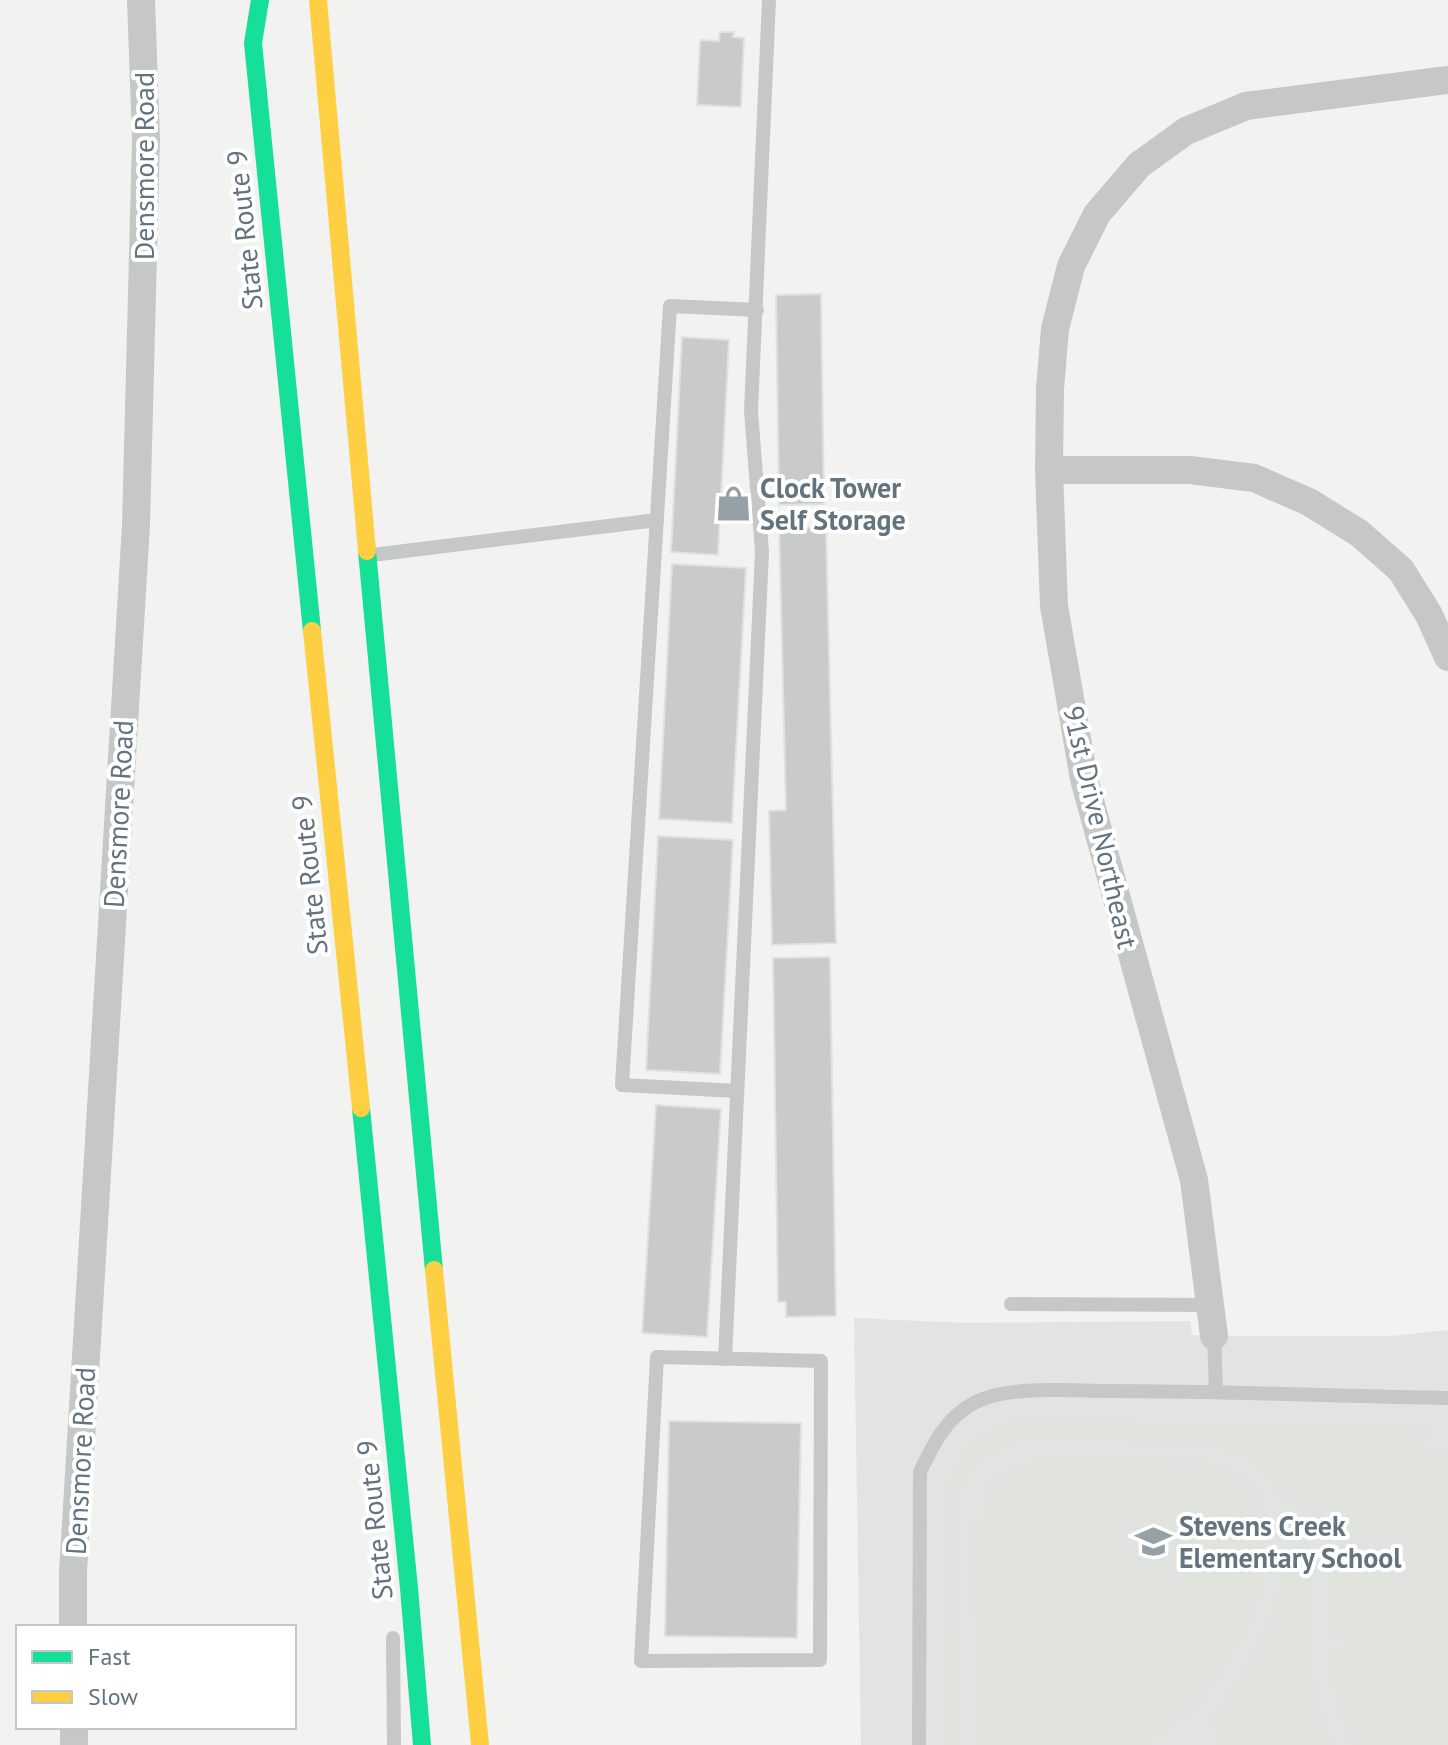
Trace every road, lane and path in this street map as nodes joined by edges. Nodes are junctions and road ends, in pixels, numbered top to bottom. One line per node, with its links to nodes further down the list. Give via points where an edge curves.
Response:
1 (141, 0): 19 (street, Densmore Road, via 146,139 136,525)
2 (260, 0): 18 (main road, State Route 9, via 253,43)
3 (318, 0): 9 (main road)
4 (769, 0): 6 (lane)
5 (1448, 80): 7 (street, 91st Drive Northeast, via 1246,106 1186,131 1139,165 1097,214 1071,266 1055,329)
6 (757, 310): 8 (lane, via 670,306); 11 (lane, via 751,411 762,552)
7 (1049, 470): 10 (street, via 1190,470 1254,478 1309,502 1359,533 1401,570); 13 (street, 91st Drive Northeast, via 1054,606 1084,779 1194,1180)
8 (657, 520): 9 (lane); 11 (lane, via 622,1085)
9 (367, 556): 22 (main road)
10 (1448, 657)
11 (737, 1091): 15 (lane)
12 (1011, 1304): 13 (lane)
13 (1211, 1305): 14 (street, 91st Drive Northeast)
14 (1214, 1336): 16 (lane, 91st Drive Northeast)
15 (725, 1359): 15 (lane, via 657,1357 641,1661 820,1660 821,1361)
16 (1216, 1391): 17 (lane); 23 (lane, via 995,1395 951,1419 920,1472)
17 (1448, 1398)
18 (409, 1588): 20 (lane, via 392,1639); 21 (main road, State Route 9)
19 (73, 1625)
20 (394, 1745)
21 (422, 1745)
22 (480, 1745)
23 (919, 1745)

